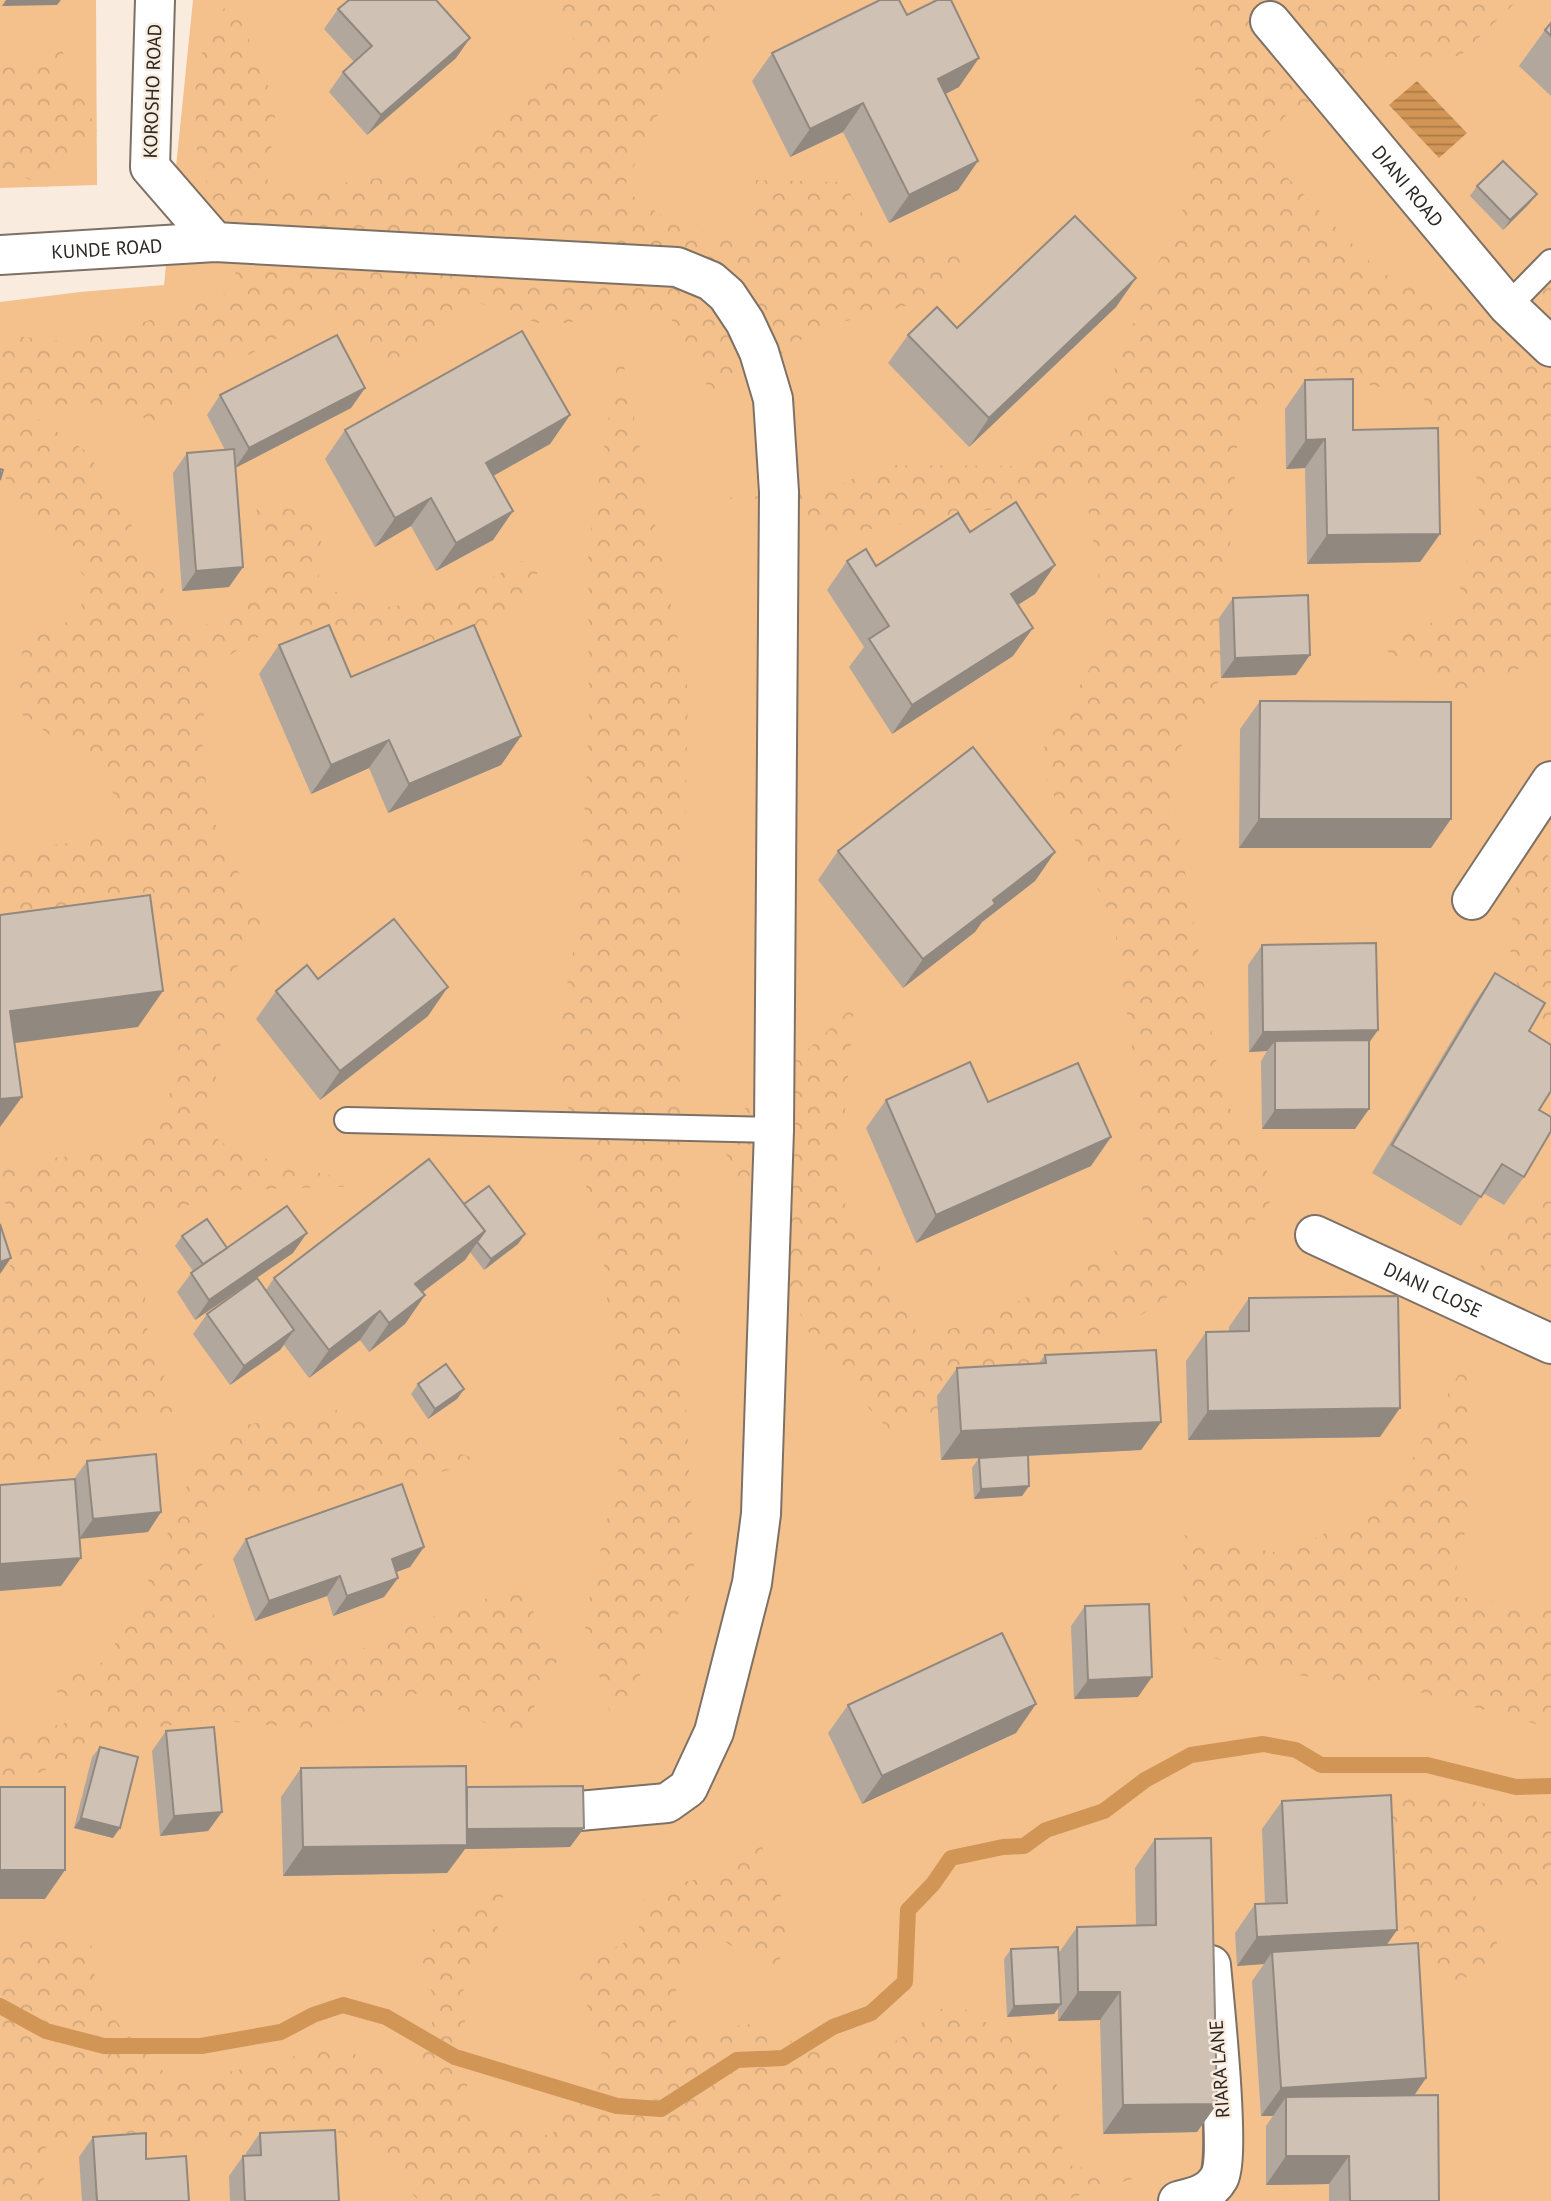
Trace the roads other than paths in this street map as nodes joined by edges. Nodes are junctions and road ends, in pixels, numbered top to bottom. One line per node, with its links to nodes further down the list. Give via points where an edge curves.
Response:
1 (155, 0): 3 (street, KOROSHO ROAD, via 150,167)
2 (1274, 10): 6 (street, DIANI ROAD)
3 (215, 242): 4 (street, KUNDE ROAD); 11 (street, KUNDE ROAD, via 677,267 711,281 745,322 773,399 779,492)
4 (0, 255)
5 (1551, 262): 6 (lane)
6 (1508, 306): 7 (street, DIANI ROAD)
7 (1551, 347)
8 (1551, 781): 9 (street)
9 (1472, 900)
10 (347, 1120): 11 (lane)
11 (774, 1130): 14 (street, KUNDE ROAD, via 761,1514 752,1583 714,1732 688,1788 667,1803)
12 (1315, 1234): 13 (street, DIANI CLOSE)
13 (1551, 1344)
14 (579, 1811)
15 (1208, 1924): 16 (street, RIARA LANE, via 1223,2131 1221,2175 1202,2195)
16 (1178, 2201)

